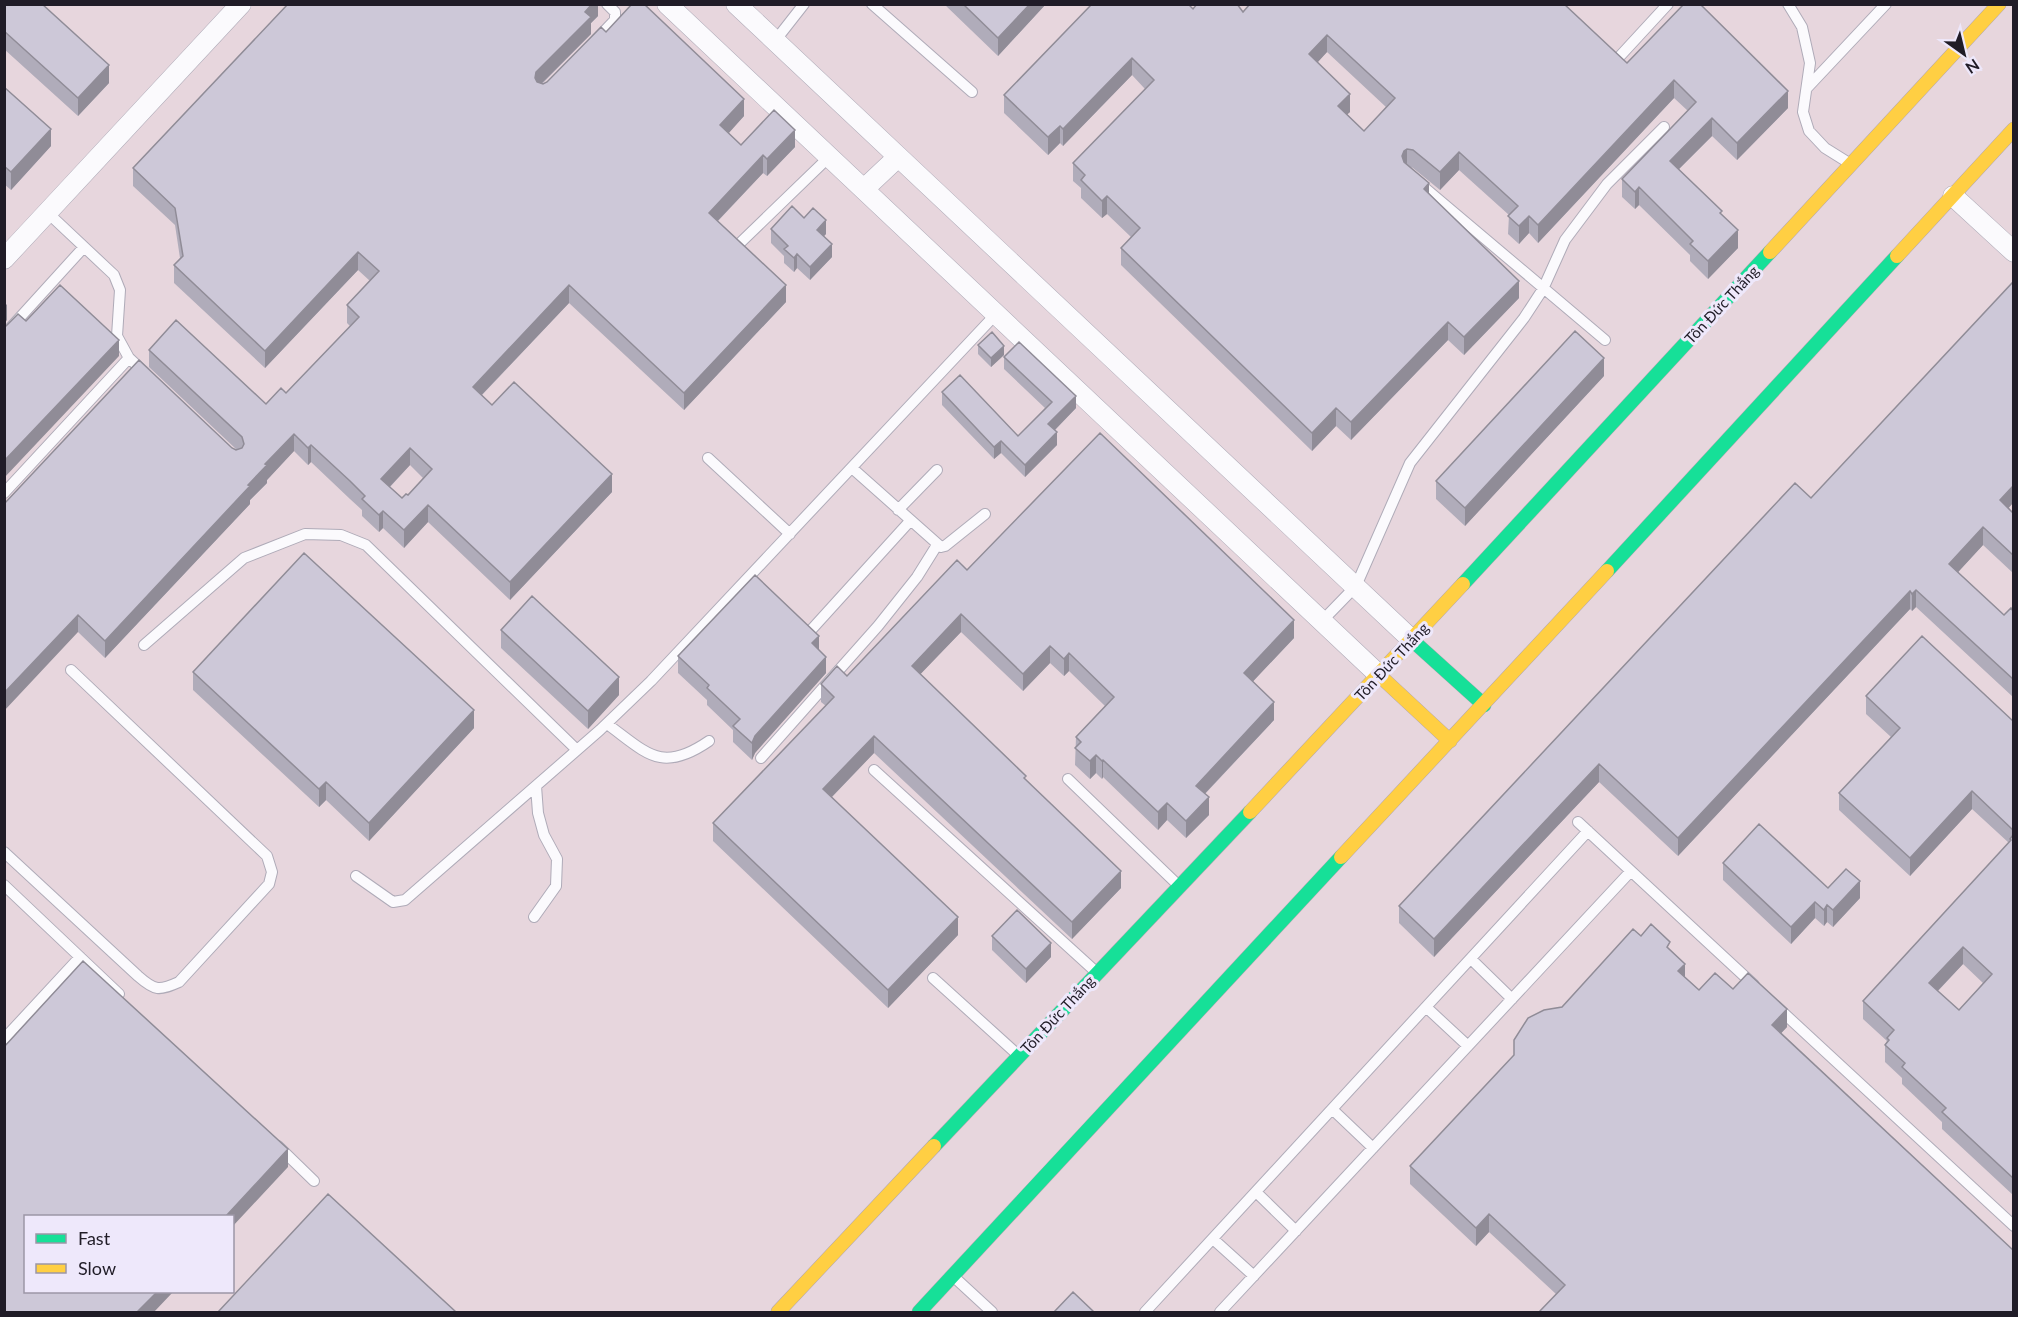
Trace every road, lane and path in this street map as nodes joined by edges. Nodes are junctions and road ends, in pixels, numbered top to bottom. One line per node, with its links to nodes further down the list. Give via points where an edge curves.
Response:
1 (241, 4): 24 (street)
2 (607, 4): 12 (lane, via 615,12 615,20)
3 (667, 4): 18 (street)
4 (736, 4): 11 (street)
5 (804, 4): 11 (lane)
6 (872, 4): 15 (lane)
7 (1668, 4): 13 (lane)
8 (1788, 4): 14 (lane, via 1802,27 1810,63)
9 (1886, 4): 14 (lane)
10 (1999, 4): 20 (main road, Tôn Đức Thắng)
11 (775, 41): 19 (street)
12 (591, 45)
13 (1621, 56)
14 (1807, 88): 20 (lane, via 1803,112 1809,131 1825,148)
15 (972, 92)
16 (1664, 127): 29 (lane, via 1607,184 1565,240)
17 (2013, 129): 23 (main road)
18 (829, 157): 22 (street); 25 (lane)
19 (898, 157): 22 (street); 44 (street)
20 (1851, 165): 47 (main road, Tôn Đức Thắng)
21 (1409, 174): 29 (lane)
22 (864, 189): 30 (street)
23 (1953, 196): 27 (street); 51 (main road)
24 (48, 213): 26 (lane); 28 (street)
25 (739, 244)
26 (84, 247): 31 (lane); 33 (lane, via 114,275 120,290 117,336)
27 (2013, 252)
28 (4, 259)
29 (1543, 289): 32 (lane); 44 (lane, via 1410,463)
30 (996, 314): 36 (lane); 45 (street)
31 (4, 335)
32 (1605, 340)
33 (129, 358): 34 (lane); 38 (lane)
34 (157, 385)
35 (708, 458): 42 (lane)
36 (852, 468): 39 (lane); 42 (lane)
37 (937, 470): 39 (lane)
38 (4, 493)
39 (898, 510): 41 (lane)
40 (985, 514): 43 (lane, via 945,546)
41 (910, 521): 43 (lane); 46 (lane)
42 (790, 534): 52 (lane)
43 (937, 545): 56 (lane, via 878,626)
44 (1356, 586): 45 (lane); 47 (street)
45 (1322, 621): 50 (street)
46 (812, 629)
47 (1412, 640): 50 (main road, Tôn Đức Thắng); 51 (main road)
48 (144, 645): 55 (lane, via 244,558 305,534 341,535 366,545)
49 (71, 670): 62 (lane, via 267,856 272,872 269,884 179,982 162,990 138,976)
50 (1379, 675): 54 (main road); 66 (main road, Tôn Đức Thắng)
51 (1484, 705): 54 (main road)
52 (607, 724): 53 (lane, via 650,755 671,759 693,752); 55 (lane)
53 (709, 741)
54 (1450, 741): 89 (main road)
55 (577, 750): 59 (lane)
56 (761, 758)
57 (874, 770): 70 (lane)
58 (1068, 779): 66 (lane)
59 (536, 786): 64 (lane, via 405,900 393,902); 67 (lane, via 544,835 557,859 556,886)
60 (1578, 822): 61 (lane)
61 (1588, 831): 63 (lane); 69 (lane)
62 (4, 852)
63 (1631, 871): 72 (lane); 73 (lane)
64 (356, 876)
65 (4, 885): 68 (lane)
66 (1181, 887): 70 (main road, Tôn Đức Thắng)
67 (534, 917)
68 (80, 957): 75 (lane); 77 (lane)
69 (1471, 958): 73 (lane); 76 (lane)
70 (1098, 973): 79 (main road, Tôn Đức Thắng)
71 (933, 978): 79 (lane)
72 (1762, 992)
73 (1512, 999): 78 (lane)
74 (1770, 1000): 85 (lane)
75 (130, 1005)
76 (1426, 1007): 78 (lane); 80 (lane)
77 (4, 1039)
78 (1468, 1046): 82 (lane)
79 (1019, 1056): 90 (main road, Tôn Đức Thắng)
80 (1332, 1109): 82 (lane); 84 (lane)
81 (272, 1141): 83 (lane)
82 (1373, 1148): 86 (lane)
83 (314, 1181)
84 (1256, 1192): 86 (lane); 87 (lane)
85 (2013, 1226)
86 (1296, 1231): 88 (lane)
87 (1213, 1239): 88 (lane); 93 (lane)
88 (1254, 1276): 94 (lane)
89 (953, 1277): 91 (main road); 92 (lane)
90 (778, 1312)
91 (919, 1312)
92 (993, 1312)
93 (1144, 1312)
94 (1220, 1312)

